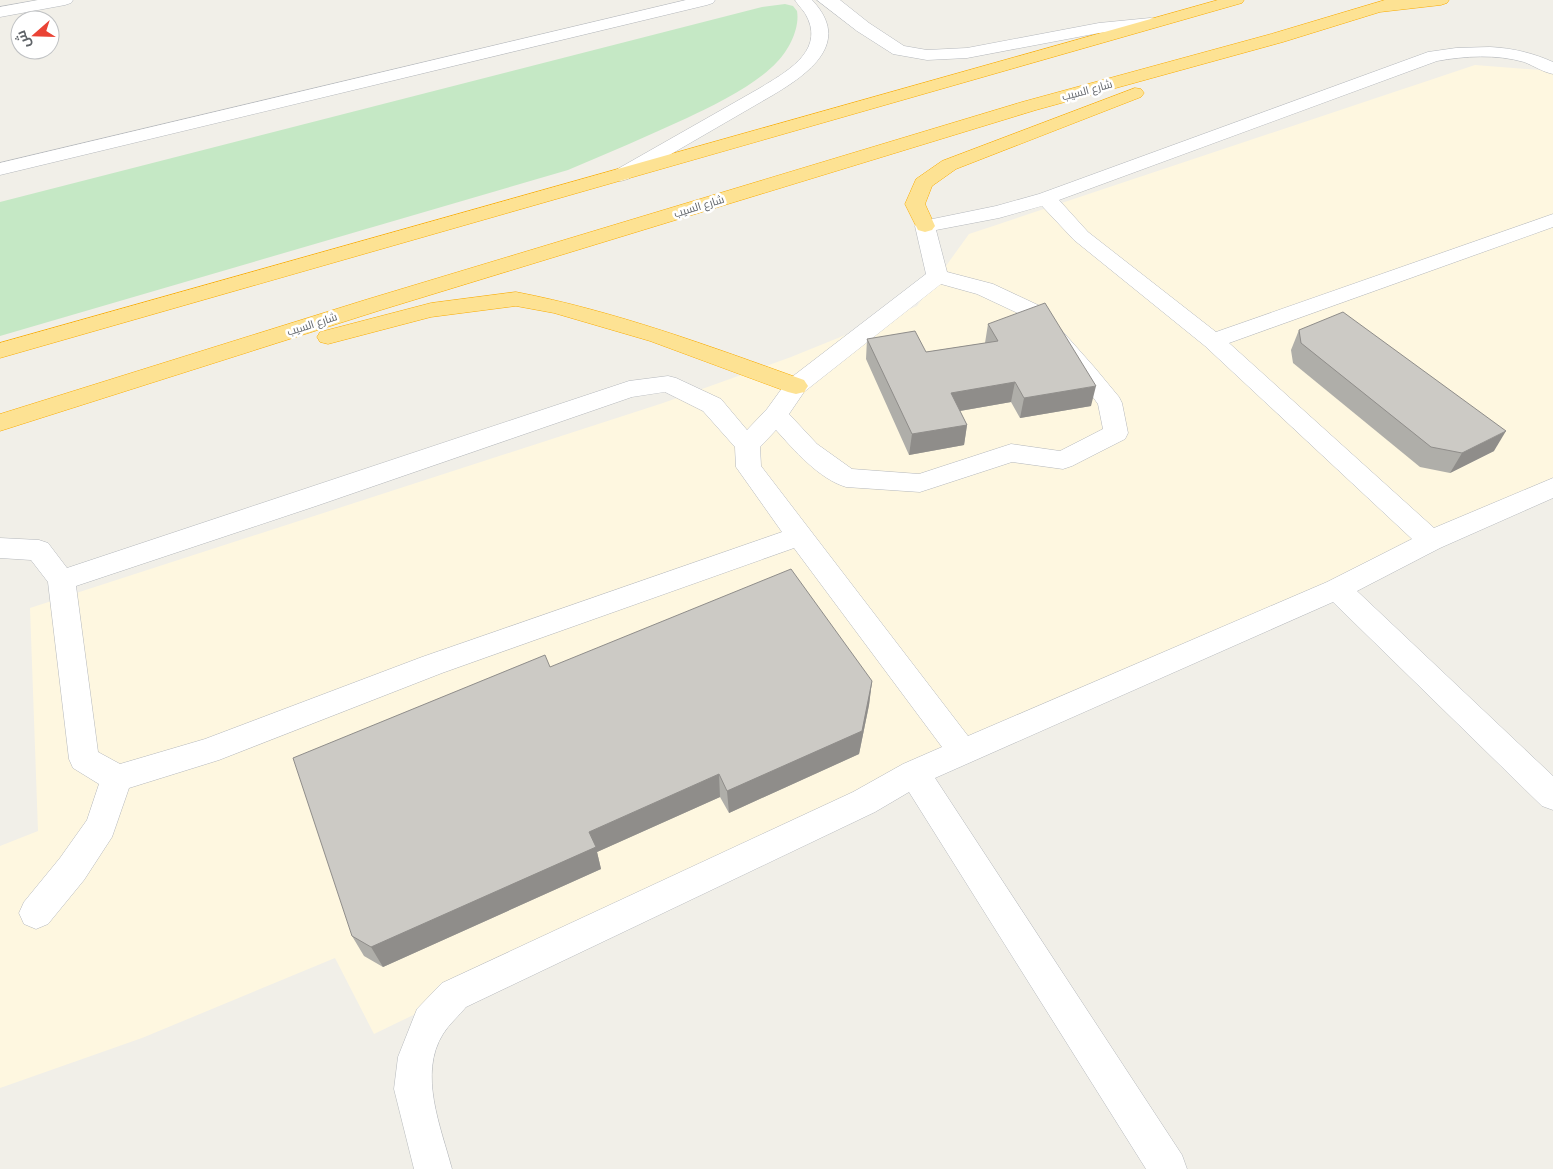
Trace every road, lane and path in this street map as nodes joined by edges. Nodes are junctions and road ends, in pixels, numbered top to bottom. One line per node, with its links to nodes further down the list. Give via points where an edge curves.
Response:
1 (65, 0): 9 (street)
2 (707, 0): 13 (street)
3 (803, 0): 14 (street, via 818,19 820,33 814,54 795,72 761,94)
4 (825, 0): 10 (street, via 899,50 927,55 967,53 1099,28)
5 (1236, 0): 10 (highway)
6 (1402, 0): 8 (highway, شارع السيب)
7 (1441, 0): 8 (highway)
8 (1368, 10): 11 (highway, شارع السيب)
9 (0, 12)
10 (1150, 23): 14 (highway)
11 (1277, 38): 17 (highway, via 949,166 923,183 914,204); 22 (highway, شارع السيب, via 981,121 373,304)
12 (1553, 69): 15 (street, via 1525,57 1490,52 1465,51 1434,56)
13 (0, 169)
14 (621, 176): 20 (highway)
15 (1046, 198): 17 (street, via 999,212); 19 (street, via 1081,236)
16 (1553, 220): 19 (street)
17 (926, 226): 18 (street)
18 (937, 276): 21 (street); 23 (street, via 985,289 1032,311 1110,403 1116,433 1063,460 1011,453 920,483 846,478 808,450)
19 (1213, 341): 28 (street)
20 (0, 351)
21 (796, 386): 22 (highway, via 658,336 557,306 516,299 431,310); 23 (street)
22 (44, 410): 24 (highway, شارع السيب)
23 (776, 415): 25 (street)
24 (0, 423)
25 (747, 445): 27 (street, via 749,467); 30 (street, via 712,405 668,384 629,389 307,500)
26 (1553, 487): 28 (street)
27 (800, 536): 32 (street); 34 (street, via 432,665 208,751)
28 (1431, 541): 31 (street)
29 (0, 548): 30 (street, via 40,550)
30 (61, 580): 34 (street, via 84,759)
31 (1337, 589): 32 (street); 35 (street)
32 (962, 752): 33 (street)
33 (914, 773): 37 (street, via 864,802 454,995 430,1022 416,1057 413,1089); 38 (street)
34 (117, 778): 36 (street, via 101,827)
35 (1553, 796)
36 (36, 913)
37 (433, 1169)
38 (1168, 1169)

